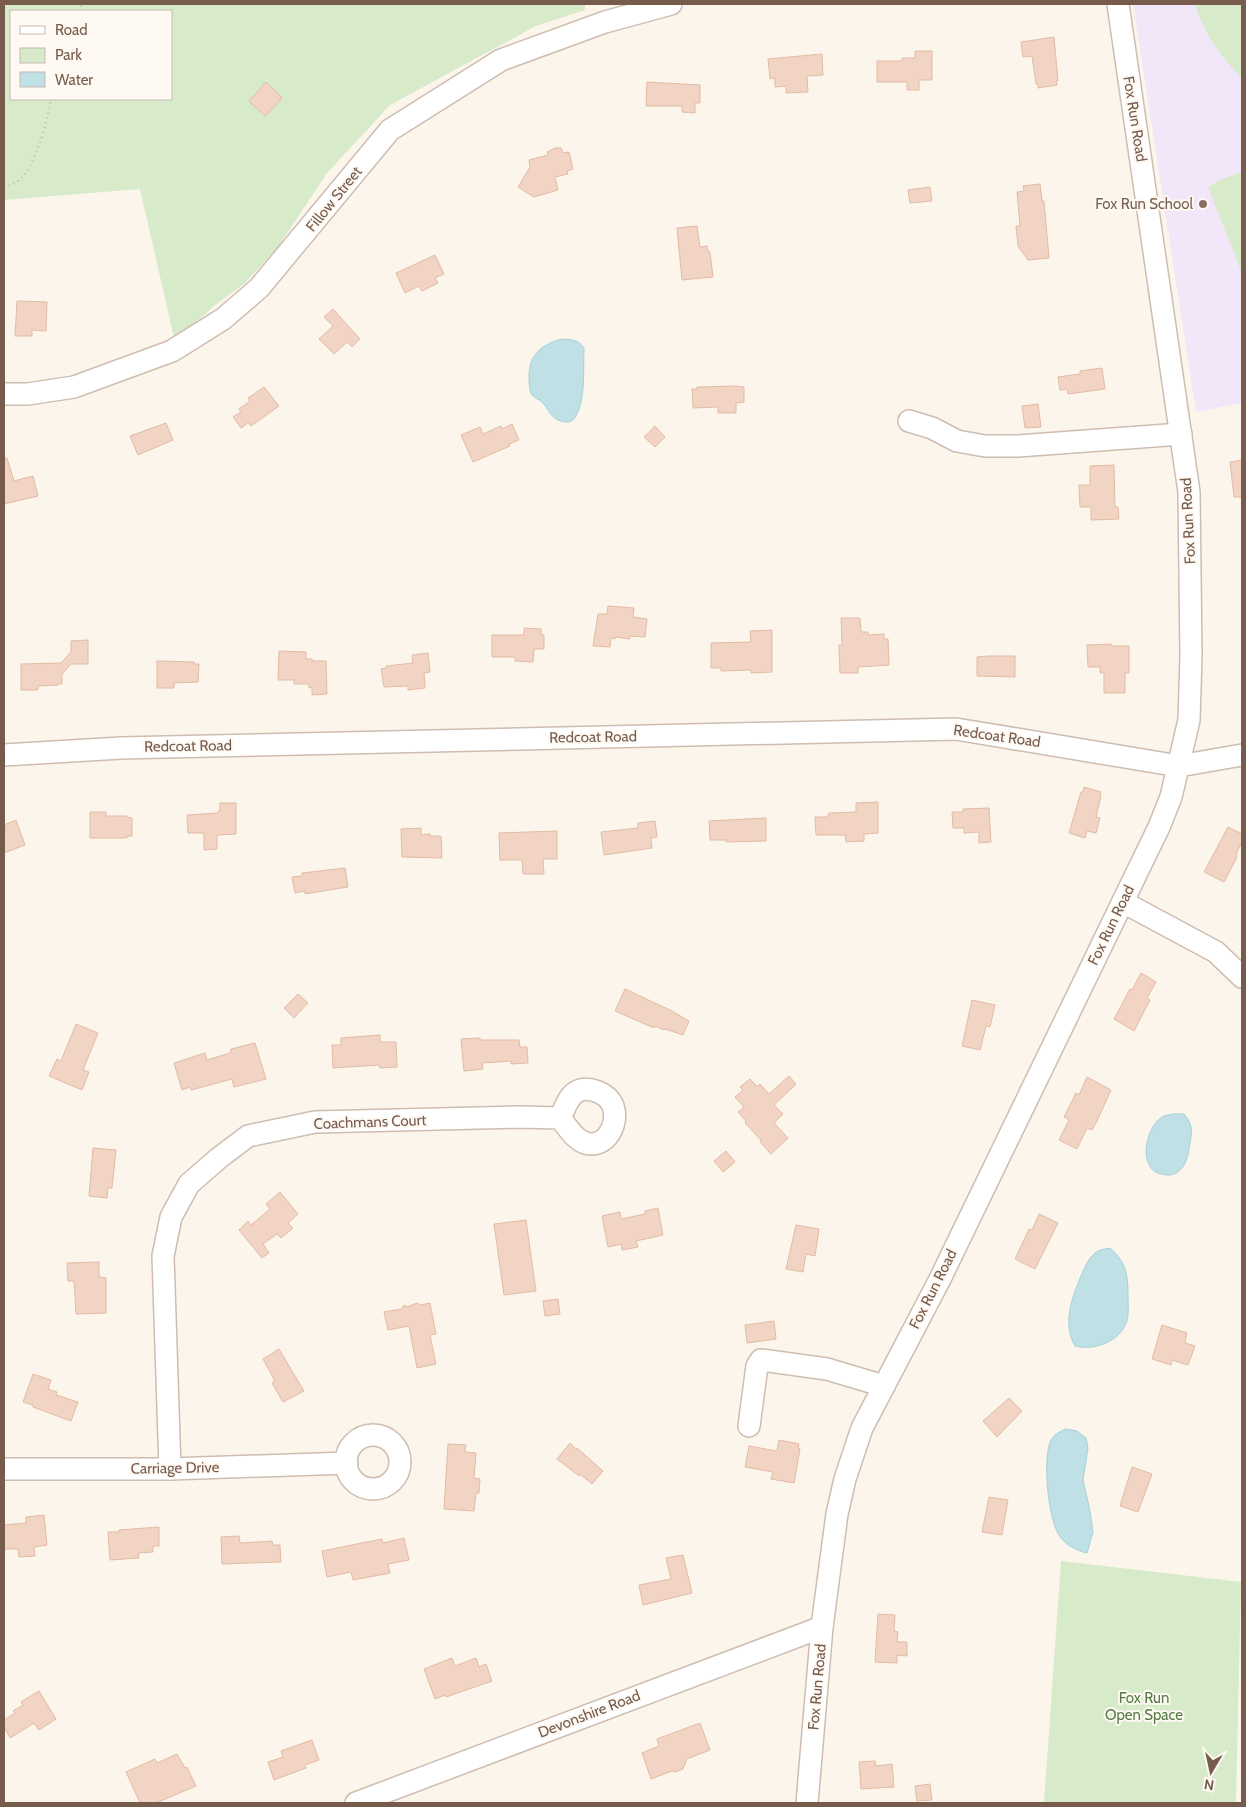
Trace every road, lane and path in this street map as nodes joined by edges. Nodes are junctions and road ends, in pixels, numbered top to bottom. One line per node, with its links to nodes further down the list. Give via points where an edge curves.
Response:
1 (671, 4): 3 (street, Fillow Street)
2 (1118, 4): 8 (street, Fox Run Road)
3 (606, 13): 6 (street, Fillow Street, via 501,60 390,130 259,288 223,319 172,351 74,388)
4 (51, 100): 5 (path, via 47,122 27,170 17,182)
5 (4, 187)
6 (4, 394)
7 (909, 421): 8 (street, via 957,441 985,446)
8 (1181, 434): 11 (street, Fox Run Road, via 1189,492 1191,656 1188,720)
9 (4, 755): 11 (street, Redcoat Road, via 121,748 956,729)
10 (1242, 755): 11 (street, Redcoat Road)
11 (1179, 766): 12 (street, Fox Run Road, via 1159,827)
12 (1123, 902): 13 (street, via 1216,952); 15 (street, Fox Run Road, via 940,1279)
13 (1242, 976)
14 (560, 1118): 19 (street, Coachmans Court, via 315,1122 248,1136 189,1184 171,1217 163,1256)
15 (884, 1386): 16 (street, via 826,1369 762,1360 756,1366); 20 (street, Fox Run Road, via 862,1428 845,1479 836,1514)
16 (749, 1426)
17 (347, 1463): 19 (street, Carriage Drive)
18 (4, 1469): 19 (street, Carriage Drive)
19 (170, 1469)
20 (822, 1627): 21 (street, Devonshire Road); 22 (street, Fox Run Road)
21 (356, 1803)
22 (806, 1803)

